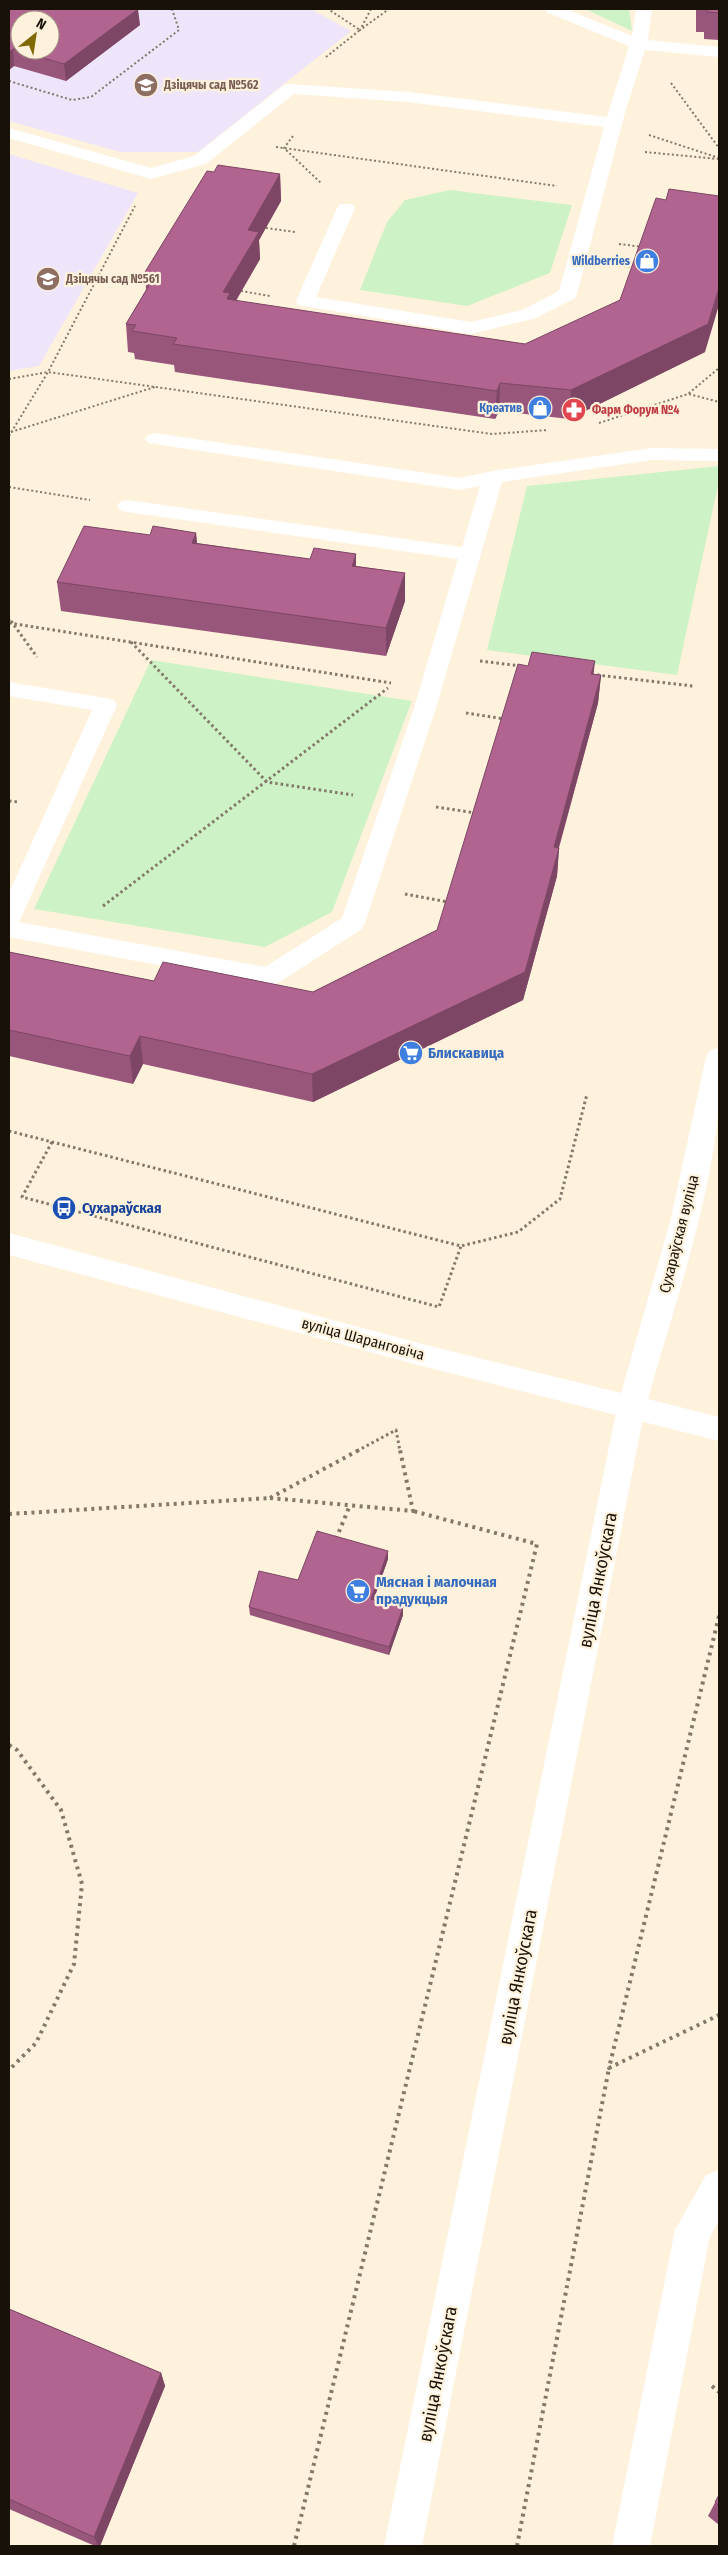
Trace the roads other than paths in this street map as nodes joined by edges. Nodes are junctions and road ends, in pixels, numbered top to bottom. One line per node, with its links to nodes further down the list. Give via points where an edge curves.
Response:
1 (552, 9): 3 (main road)
2 (644, 9): 3 (main road)
3 (637, 47): 4 (main road); 5 (main road)
4 (719, 52)
5 (614, 123): 6 (main road, via 408,97 290,89 200,160 151,174); 7 (main road, via 568,294 528,314 472,328 305,301)
6 (9, 132)
7 (346, 208)
8 (155, 439): 10 (main road, via 460,484)
9 (719, 455): 10 (main road, via 652,454)
10 (493, 477): 12 (main road)
11 (127, 506): 12 (main road)
12 (468, 554): 15 (main road, via 395,801 353,923 269,977)
13 (9, 689): 14 (main road, via 106,705)
14 (9, 919)
15 (9, 929)
16 (719, 1057): 18 (main road, Сухараўская вуліца, via 684,1222)
17 (9, 1244): 18 (main road, вуліца Шаранговіча)
18 (631, 1408): 19 (main road, вуліца Шаранговіча); 21 (main road, вуліца Янкоўскага)
19 (719, 1429)
20 (719, 2188): 22 (main road, via 693,2230)
21 (403, 2546)
22 (631, 2546)

